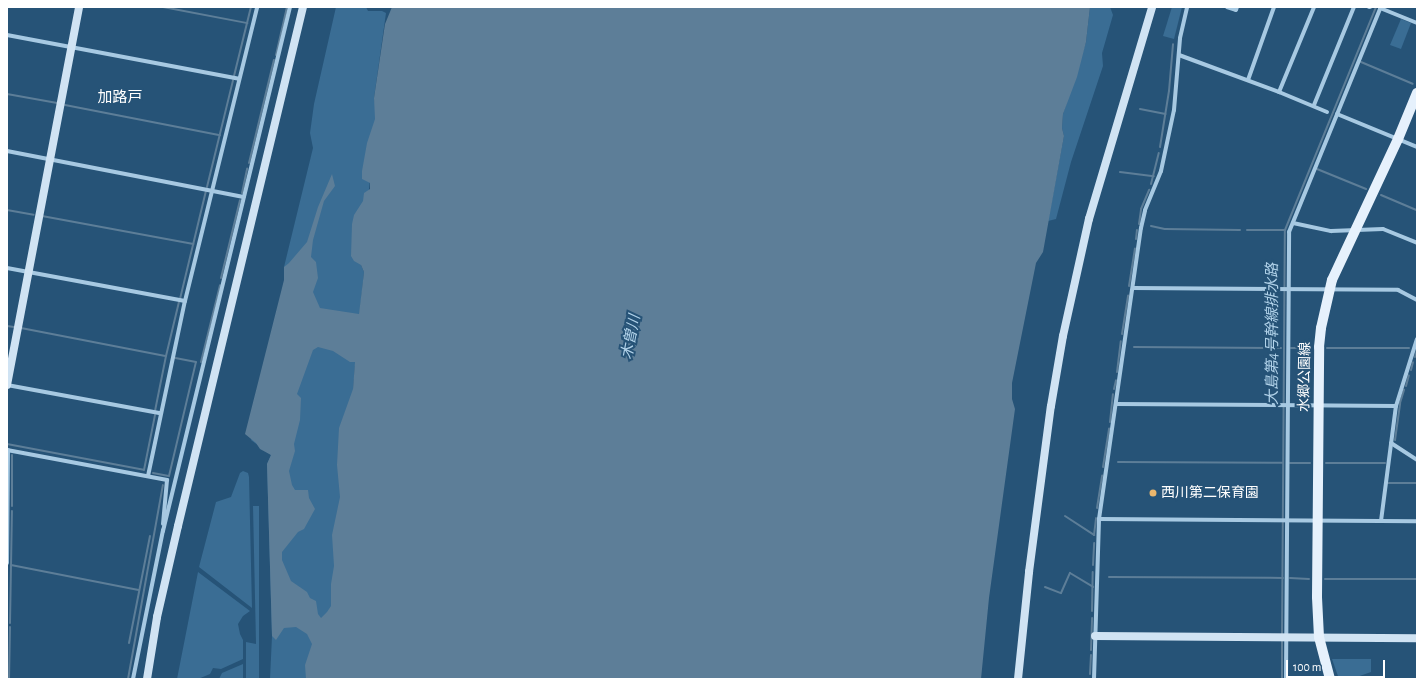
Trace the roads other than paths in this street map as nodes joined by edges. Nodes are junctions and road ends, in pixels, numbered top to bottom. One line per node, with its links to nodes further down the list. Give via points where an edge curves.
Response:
1 (79, 7): 15 (street)
2 (257, 7): 17 (street)
3 (290, 7): 29 (street)
4 (303, 7): 63 (street, via 157,616)
5 (1152, 7): 64 (street, via 1089,219 1063,336 1029,572)
6 (1187, 7): 16 (street)
7 (1227, 7): 8 (street, via 1236,10)
8 (1237, 7)
9 (1274, 7): 18 (street)
10 (1314, 7): 19 (street)
11 (1354, 7): 21 (street)
12 (1380, 7): 13 (street); 23 (street)
13 (1417, 23)
14 (7, 35): 15 (street)
15 (71, 47): 17 (street); 27 (street)
16 (1179, 55): 18 (street); 35 (street, via 1174,110 1162,171 1145,210)
17 (239, 79): 28 (street)
18 (1248, 80): 19 (street)
19 (1279, 92): 21 (street)
20 (1417, 93): 24 (main road, 水郷公園線)
21 (1314, 105): 22 (street)
22 (1327, 112)
23 (1337, 114): 24 (street); 30 (street)
24 (1398, 139): 25 (street); 31 (main road, 水郷公園線)
25 (1417, 147)
26 (7, 152): 27 (street)
27 (50, 160): 28 (street); 34 (street)
28 (212, 190): 29 (street); 39 (street)
29 (244, 197): 56 (street)
30 (1293, 222): 31 (street, via 1331,231); 36 (street, via 1289,232)
31 (1356, 230): 32 (street, via 1386,230); 37 (main road, 水郷公園線)
32 (1417, 243)
33 (7, 268): 34 (street)
34 (28, 272): 39 (street); 41 (street)
35 (1133, 288): 36 (street); 42 (street)
36 (1288, 289): 37 (street); 43 (street)
37 (1330, 289): 38 (street, via 1398,290); 44 (main road, 水郷公園線, via 1319,347)
38 (1417, 300)
39 (186, 302): 46 (street)
40 (1417, 339): 45 (street)
41 (7, 385): 46 (street)
42 (1116, 404): 43 (street); 51 (street)
43 (1285, 406): 44 (street); 52 (street)
44 (1318, 406): 45 (street); 53 (main road, 水郷公園線)
45 (1396, 406): 47 (street)
46 (160, 413): 50 (street)
47 (1391, 443): 49 (street); 54 (street)
48 (8, 450): 50 (street); 57 (street)
49 (1417, 460)
50 (148, 476): 56 (street, via 167,480)
51 (1099, 519): 52 (street); 58 (street)
52 (1286, 520): 53 (street); 59 (street)
53 (1318, 521): 54 (street); 60 (main road, 水郷公園線)
54 (1381, 521): 55 (street)
55 (1417, 521)
56 (163, 531): 62 (street)
57 (7, 563)
58 (1095, 636): 59 (street); 65 (street)
59 (1283, 637): 60 (street); 66 (street)
60 (1319, 637): 61 (street); 67 (main road, 水郷公園線)
61 (1417, 638)
62 (133, 679)
63 (147, 679)
64 (1018, 679)
65 (1094, 679)
66 (1286, 679)
67 (1330, 679)

